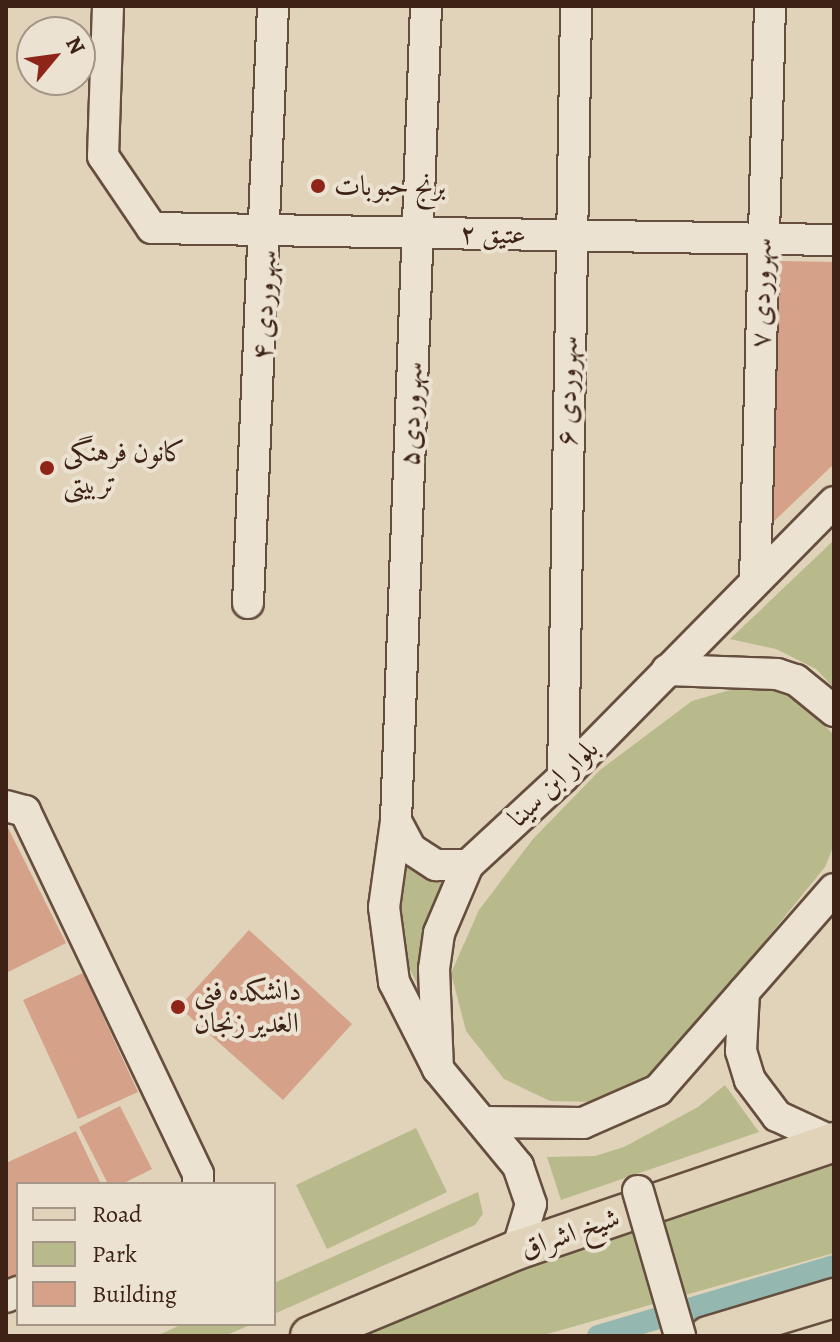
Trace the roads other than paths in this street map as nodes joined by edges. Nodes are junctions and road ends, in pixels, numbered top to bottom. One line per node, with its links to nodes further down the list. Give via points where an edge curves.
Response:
1 (108, 6): 6 (street, عتیق ۲, via 103,156 152,228)
2 (273, 6): 6 (street, سهروردی ۴)
3 (426, 6): 7 (street, سهروردی۵)
4 (576, 6): 8 (street, سهروردی ۶)
5 (770, 6): 9 (street, سهروردی ۷)
6 (268, 231): 7 (street, عتیق ۲); 13 (street, سهروردی ۴)
7 (418, 233): 8 (street, عتیق ۲); 18 (street, سهروردی۵)
8 (569, 235): 9 (street, عتیق ۲); 16 (street, سهروردی ۶)
9 (762, 238): 10 (street, عتیق ۲); 12 (street, سهروردی ۷)
10 (834, 240)
11 (834, 503): 12 (street, بلوار ابن سینا)
12 (755, 581): 14 (street, بلوار ابن سینا)
13 (248, 603)
14 (667, 670): 15 (street, via 777,674 796,680); 16 (street, بلوار ابن سینا)
15 (834, 711)
16 (563, 777): 19 (street, بلوار ابن سینا)
17 (6, 806): 25 (street, via 25,811)
18 (396, 821): 19 (street, via 411,849 436,865); 22 (street, سهروردی۵, via 384,907 394,982)
19 (468, 865): 22 (street, بلوار ابن سینا, via 437,945)
20 (834, 889): 21 (street)
21 (744, 992): 23 (street, via 658,1090 583,1123); 24 (street, via 741,1051 750,1080 777,1116)
22 (438, 1069): 23 (street)
23 (483, 1122): 27 (street, via 518,1166 531,1204)
24 (834, 1142): 27 (main road, شیخ اشراق)
25 (198, 1182)
26 (638, 1191): 30 (street, bridge)
27 (517, 1250): 29 (main road, شیخ اشراق)
28 (834, 1298): 31 (main road)
29 (310, 1336)
30 (680, 1336)
31 (708, 1336)

